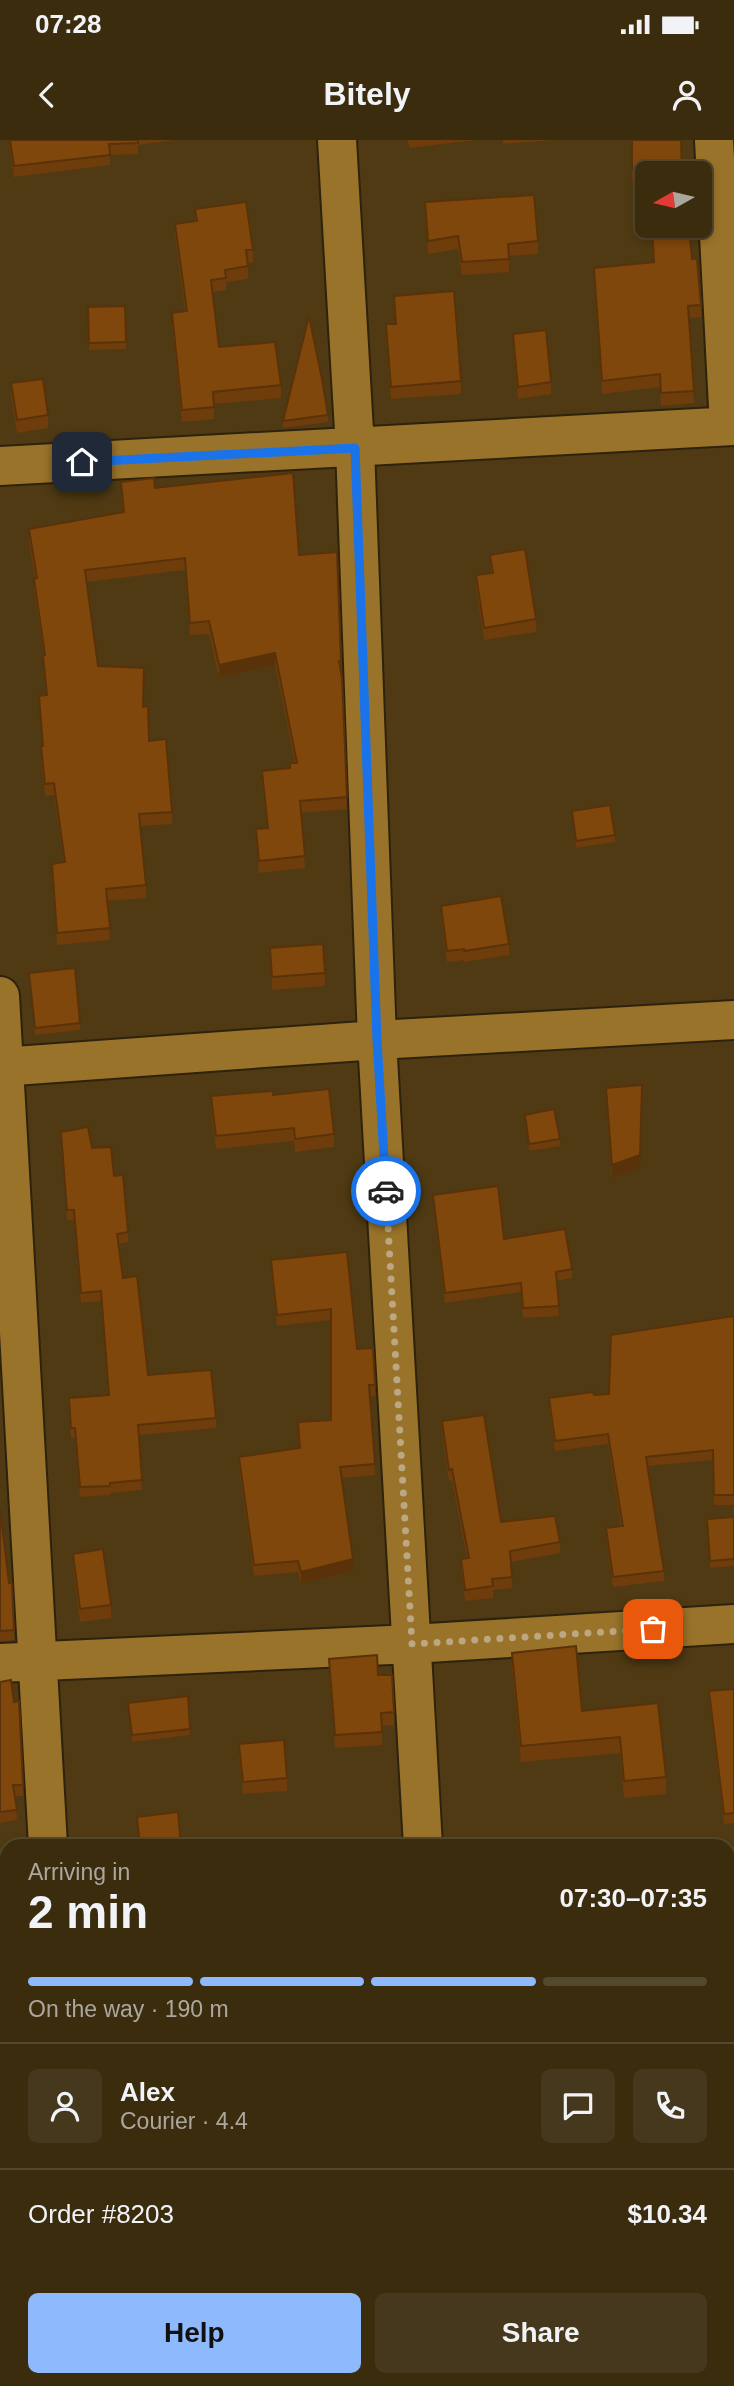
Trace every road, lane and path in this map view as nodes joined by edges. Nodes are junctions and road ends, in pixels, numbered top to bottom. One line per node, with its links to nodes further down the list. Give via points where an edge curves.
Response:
1 (337, 140): 4 (street)
2 (714, 140): 3 (street)
3 (732, 426): 4 (street)
4 (355, 448): 5 (street); 8 (street)
5 (0, 466)
6 (0, 996): 9 (street)
7 (734, 1020): 8 (street)
8 (377, 1040): 9 (street); 11 (street)
9 (2, 1067): 12 (street)
10 (734, 1624): 11 (street)
11 (412, 1644): 12 (street); 15 (street)
12 (39, 1661): 13 (street); 14 (street)
13 (0, 1663)
14 (48, 1839)
15 (423, 1839)

